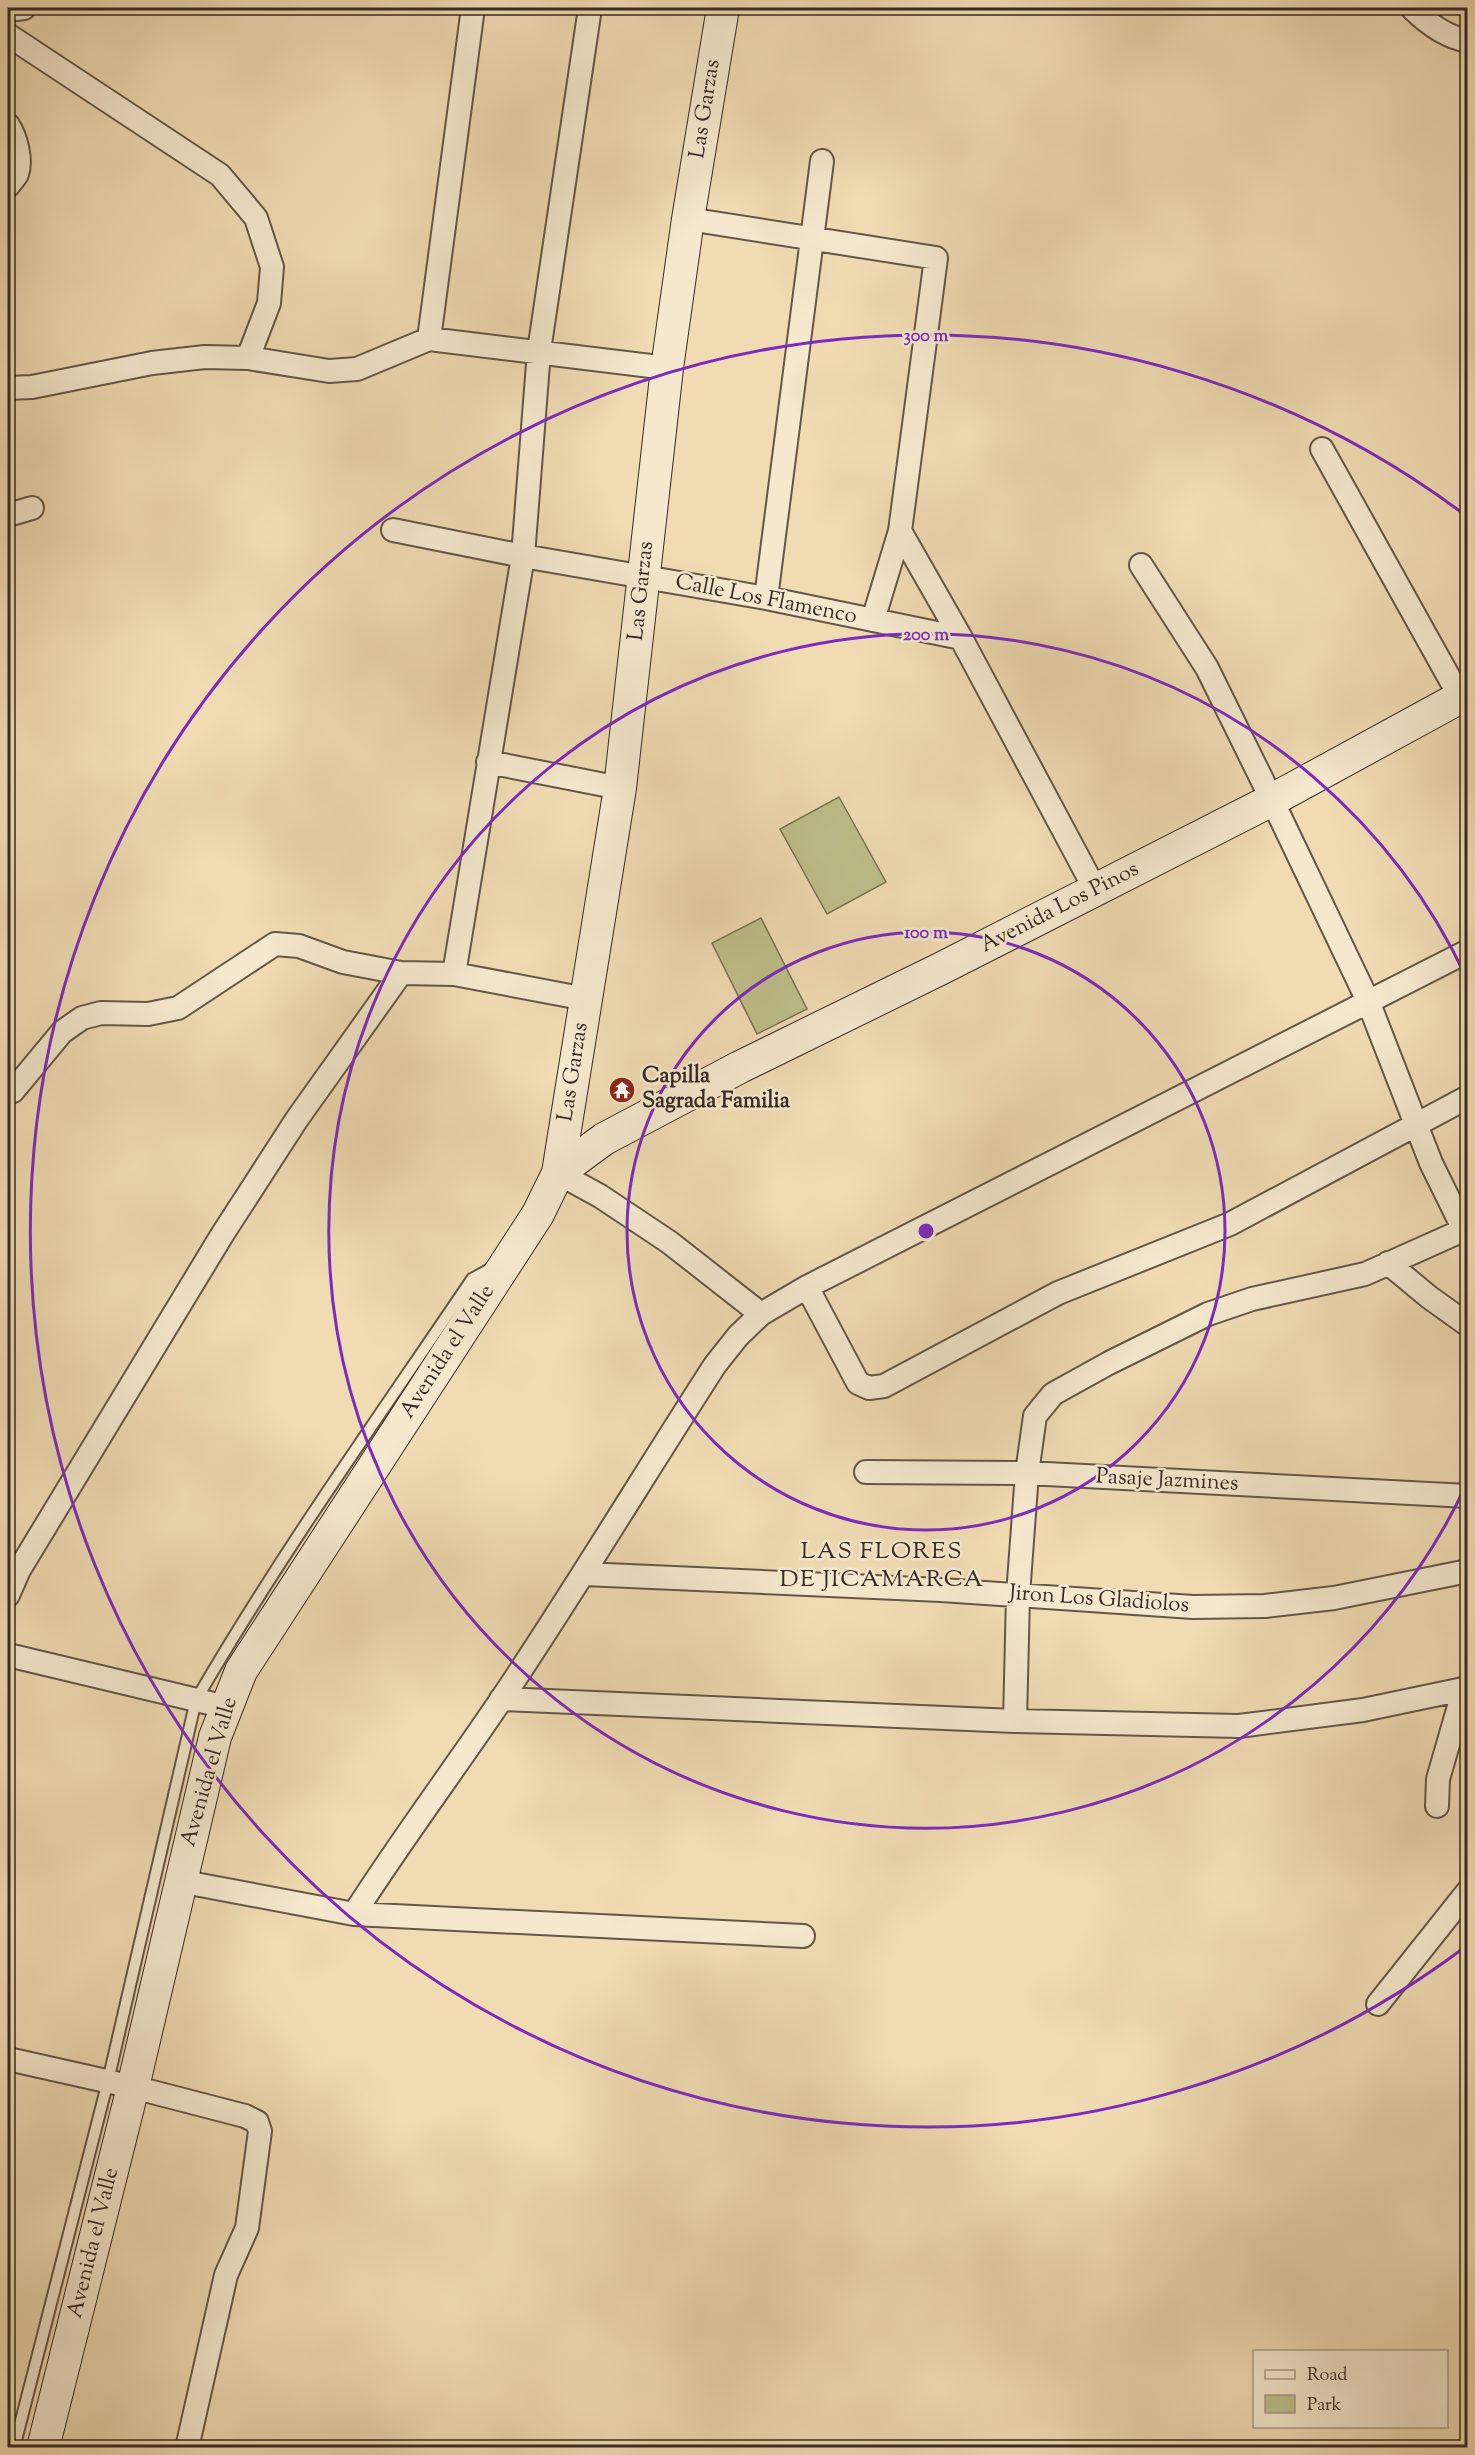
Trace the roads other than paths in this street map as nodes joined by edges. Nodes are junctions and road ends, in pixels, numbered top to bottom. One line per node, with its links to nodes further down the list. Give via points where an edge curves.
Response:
1 (24, 8): 6 (street)
2 (473, 8): 14 (street)
3 (590, 8): 15 (street)
4 (723, 8): 12 (street, Las Garzas)
5 (1412, 8): 8 (street, via 1447,35)
6 (8, 10)
7 (8, 35): 16 (street, via 220,175 256,218 272,267 269,303)
8 (1467, 40)
9 (8, 125): 11 (street, via 19,158 16,175)
10 (822, 161): 13 (street)
11 (8, 186)
12 (688, 219): 13 (street); 17 (street, Las Garzas)
13 (813, 239): 23 (street, via 936,258); 27 (street)
14 (429, 339): 15 (street); 16 (street, via 357,369 329,371)
15 (540, 351): 17 (street); 24 (street)
16 (248, 358): 18 (street, via 205,357 153,363 33,387)
17 (667, 368): 26 (street, Las Garzas)
18 (8, 388)
19 (1322, 449): 30 (street)
20 (32, 507): 21 (street)
21 (8, 515)
22 (393, 530): 24 (street, Calle Los Flamenco)
23 (900, 531): 28 (street); 29 (street)
24 (523, 556): 26 (street, Calle Los Flamenco); 31 (street)
25 (1140, 565): 33 (street, via 1207,668)
26 (643, 577): 27 (street, Calle Los Flamenco); 32 (street, Las Garzas)
27 (766, 598): 28 (street, Calle Los Flamenco)
28 (873, 620): 29 (street, Calle Los Flamenco)
29 (961, 638): 34 (street)
30 (1464, 695): 33 (street, Avenida Los Pinos)
31 (488, 762): 32 (street); 37 (street)
32 (620, 788): 38 (street, Las Garzas)
33 (1272, 800): 34 (street, Avenida Los Pinos); 39 (street)
34 (1096, 891): 43 (street, Avenida Los Pinos, via 604,1138)
35 (1467, 951): 39 (street)
36 (401, 974): 37 (street); 40 (street, via 343,962 299,946 275,944 178,1008 148,1014 101,1013 82,1018 62,1032 13,1091); 55 (street, via 297,1119 229,1225)
37 (454, 974): 38 (street)
38 (586, 999): 43 (street, Las Garzas)
39 (1368, 1001): 42 (street); 46 (street)
40 (8, 1091)
41 (1467, 1096): 42 (street)
42 (1415, 1124): 44 (street); 46 (street, via 1230,1224 1058,1293 884,1386 869,1388 858,1383)
43 (558, 1173): 47 (street, via 669,1242); 59 (street, Avenida el Valle, via 538,1215 241,1671)
44 (1466, 1229): 45 (street)
45 (1388, 1263): 48 (street); 50 (street, via 1365,1274 1252,1299 1208,1314 1053,1394 1035,1416)
46 (807, 1287): 47 (street)
47 (761, 1314): 53 (street, via 716,1365)
48 (1467, 1325)
49 (866, 1472): 50 (street, Pasaje Jazmines)
50 (1027, 1473): 51 (street, Pasaje Jazmines); 54 (street)
51 (1467, 1496)
52 (1467, 1571): 54 (street, Jiron Los Gladiolos, via 1334,1598 1265,1606 1193,1607)
53 (584, 1574): 54 (street, Jiron Los Gladiolos); 58 (street)
54 (1018, 1594): 60 (street)
55 (8, 1595)
56 (8, 1655): 59 (street)
57 (1466, 1689): 60 (street, via 1363,1710 1239,1726); 61 (street, via 1438,1779)
58 (501, 1699): 60 (street); 64 (street)
59 (211, 1703): 62 (street, Avenida el Valle, via 215,1737); 68 (lane)
60 (1015, 1721)
61 (1437, 1806)
62 (180, 1881): 64 (street); 68 (street, Avenida el Valle)
63 (1467, 1891): 66 (street)
64 (354, 1914): 65 (street)
65 (803, 1936)
66 (1378, 2004)
67 (8, 2059): 68 (street)
68 (120, 2084): 69 (lane); 70 (street, Avenida el Valle); 71 (street, via 244,2116 257,2122 260,2131 247,2228 226,2275)
69 (14, 2448)
70 (43, 2448)
71 (187, 2448)

